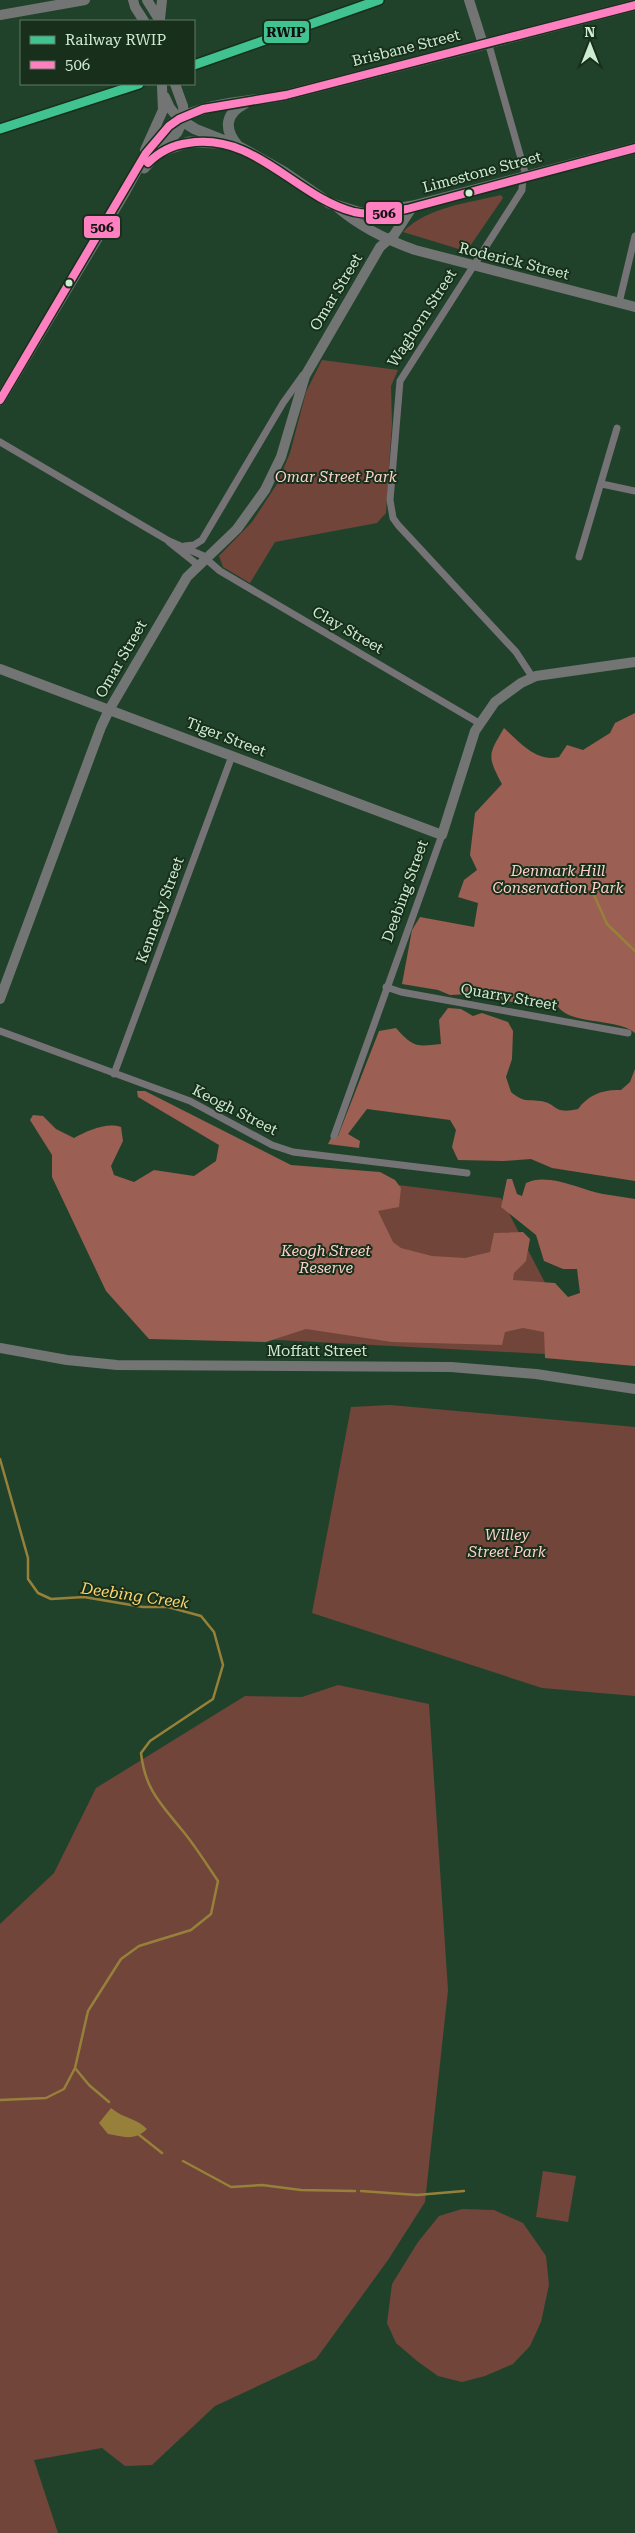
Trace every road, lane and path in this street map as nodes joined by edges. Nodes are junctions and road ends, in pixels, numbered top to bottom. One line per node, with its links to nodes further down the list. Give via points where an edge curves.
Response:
1 (85, 0): 7 (street)
2 (134, 0): 8 (street)
3 (146, 0): 9 (street)
4 (162, 0): 10 (street)
5 (469, 0): 11 (street)
6 (635, 5): 11 (main road, Brisbane Street)
7 (0, 15)
8 (143, 20)
9 (159, 20)
10 (160, 20)
11 (485, 43): 15 (main road, Brisbane Street); 21 (street)
12 (162, 85): 14 (street)
13 (175, 85): 16 (street)
14 (165, 102): 16 (street); 20 (street, Brisbane Street)
15 (246, 102): 16 (main road, Brisbane Street, via 199,111); 17 (main road, via 233,111 227,124 228,132)
16 (182, 119): 17 (main road, Limestone Street); 19 (main road, Brisbane Street, via 177,132); 20 (main road, Brisbane Street, via 158,138)
17 (238, 146): 19 (main road, via 189,142); 23 (main road, Limestone Street)
18 (635, 148): 21 (main road, Limestone Street)
19 (154, 156): 22 (main road, Brisbane Street)
20 (132, 176): 22 (main road, Brisbane Street)
21 (525, 177): 24 (main road, Limestone Street); 27 (street, Waghorn Street, via 523,189)
22 (128, 187): 31 (main road, Brisbane Street)
23 (337, 206): 24 (main road, Limestone Street, via 371,214); 26 (street, Roderick Street, via 350,218)
24 (412, 206): 26 (street, Omar Street)
25 (635, 236): 28 (street)
26 (388, 240): 27 (street, Roderick Street); 30 (street, Omar Street, via 380,247)
27 (473, 267): 28 (street, Roderick Street); 42 (street, Waghorn Street, via 400,381 391,509 398,525 516,652)
28 (619, 303): 29 (street, Roderick Street)
29 (635, 307)
30 (313, 362): 37 (street, Omar Street, via 283,403 201,541 192,546); 39 (street, Omar Street, via 301,386 283,450 269,484 244,520)
31 (0, 398)
32 (617, 428): 34 (street)
33 (0, 442): 36 (street, Clay Street)
34 (602, 484): 35 (street); 38 (street)
35 (635, 491)
36 (169, 541): 37 (street, Clay Street); 39 (street, Clay Street)
37 (180, 545): 39 (street, Clay Street)
38 (578, 557)
39 (203, 560): 43 (street, Omar Street, via 186,580); 44 (street, Clay Street)
40 (635, 662): 42 (street)
41 (0, 669): 43 (street, Tiger Street)
42 (532, 678): 44 (street, Deebing Street, via 494,702)
43 (109, 710): 45 (street, Tiger Street); 48 (street, Omar Street)
44 (479, 723): 46 (street, Deebing Street)
45 (232, 756): 46 (street, Tiger Street); 51 (street, Kennedy Street)
46 (442, 835): 47 (street, Deebing Street)
47 (386, 987): 50 (street, Quarry Street); 52 (street, Deebing Street)
48 (0, 999)
49 (0, 1031): 51 (street, Keogh Street)
50 (628, 1033)
51 (114, 1074): 53 (street, Keogh Street, via 190,1101 272,1145 292,1152)
52 (334, 1136)
53 (466, 1173)
54 (0, 1348): 55 (street, Moffatt Street, via 117,1365 451,1367 536,1374)
55 (635, 1389)

